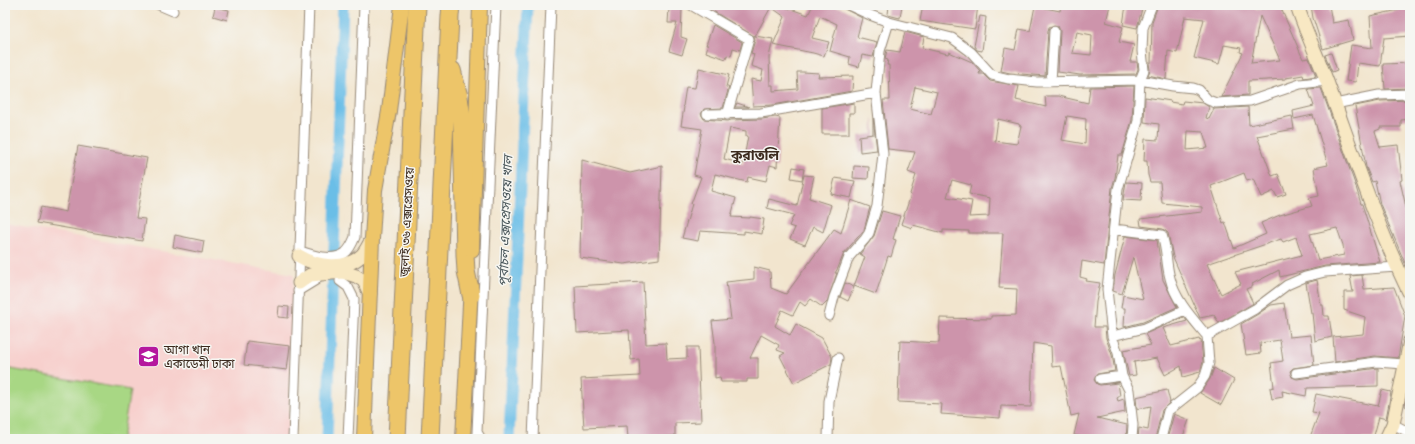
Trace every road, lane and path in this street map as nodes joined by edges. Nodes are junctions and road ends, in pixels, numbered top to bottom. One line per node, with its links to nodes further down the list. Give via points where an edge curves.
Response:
1 (159, 5): 14 (street)
2 (309, 5): 28 (street)
3 (364, 5): 28 (street, via 355,237 345,253 338,256)
4 (402, 5): 27 (main road, via 389,111 375,190)
5 (417, 5): 51 (highway, জুলাই ৩৬ এক্সপ্রেসওয়ে)
6 (480, 5): 34 (main road)
7 (496, 5): 55 (street, via 477,432)
8 (551, 5): 56 (street)
9 (691, 5): 25 (street, via 749,39)
10 (848, 5): 15 (street)
11 (1152, 5): 18 (street, via 1144,28 1144,70)
12 (1297, 5): 19 (street)
13 (450, 9): 17 (highway)
14 (173, 11)
15 (888, 22): 20 (street, via 952,38 971,52 992,75); 21 (street, via 880,51)
16 (1054, 31): 20 (street)
17 (448, 47): 34 (highway, via 462,118 465,255); 52 (highway)
18 (1140, 80): 19 (street, via 1193,88 1216,103 1250,101 1300,84); 20 (street); 26 (street, via 1138,121 1118,189)
19 (1327, 81): 23 (street)
20 (1051, 82)
21 (876, 93): 25 (street, via 761,113); 36 (street, via 883,154 877,206 869,233 849,257)
22 (1410, 94): 23 (street, via 1379,95)
23 (1335, 104): 29 (street, via 1368,198)
24 (707, 114): 25 (street)
25 (727, 115)
26 (1114, 229): 35 (street, via 1162,235 1170,279); 37 (street, via 1107,289)
27 (372, 239): 28 (street, via 362,255 341,266 324,265); 32 (main road)
28 (302, 256): 31 (street)
29 (1397, 267): 33 (street); 38 (street, via 1326,272 1305,277 1287,285 1255,309)
30 (340, 281): 49 (street, via 348,287 354,299)
31 (304, 283): 32 (street, via 310,274 343,272 364,281); 48 (street)
32 (370, 294): 50 (main road)
33 (1410, 294)
34 (471, 295): 45 (main road)
35 (1186, 310): 37 (street, via 1145,328); 38 (street)
36 (829, 316)
37 (1112, 336): 43 (street)
38 (1207, 336): 59 (street, via 1209,363 1205,376 1197,388 1168,411)
39 (1410, 341): 41 (street)
40 (838, 358): 57 (street, via 829,400)
41 (1404, 364): 42 (street, via 1376,362); 46 (street)
42 (1296, 372)
43 (1122, 376): 44 (street); 58 (street, via 1129,390)
44 (1100, 379)
45 (464, 424): 53 (main road); 54 (street)
46 (1393, 424): 47 (street); 60 (street)
47 (1410, 433)
48 (293, 439)
49 (348, 439)
50 (364, 439)
51 (397, 439)
52 (430, 439)
53 (463, 439)
54 (468, 439)
55 (480, 439)
56 (533, 439)
57 (828, 439)
58 (1132, 439)
59 (1161, 439)
60 (1386, 439)

